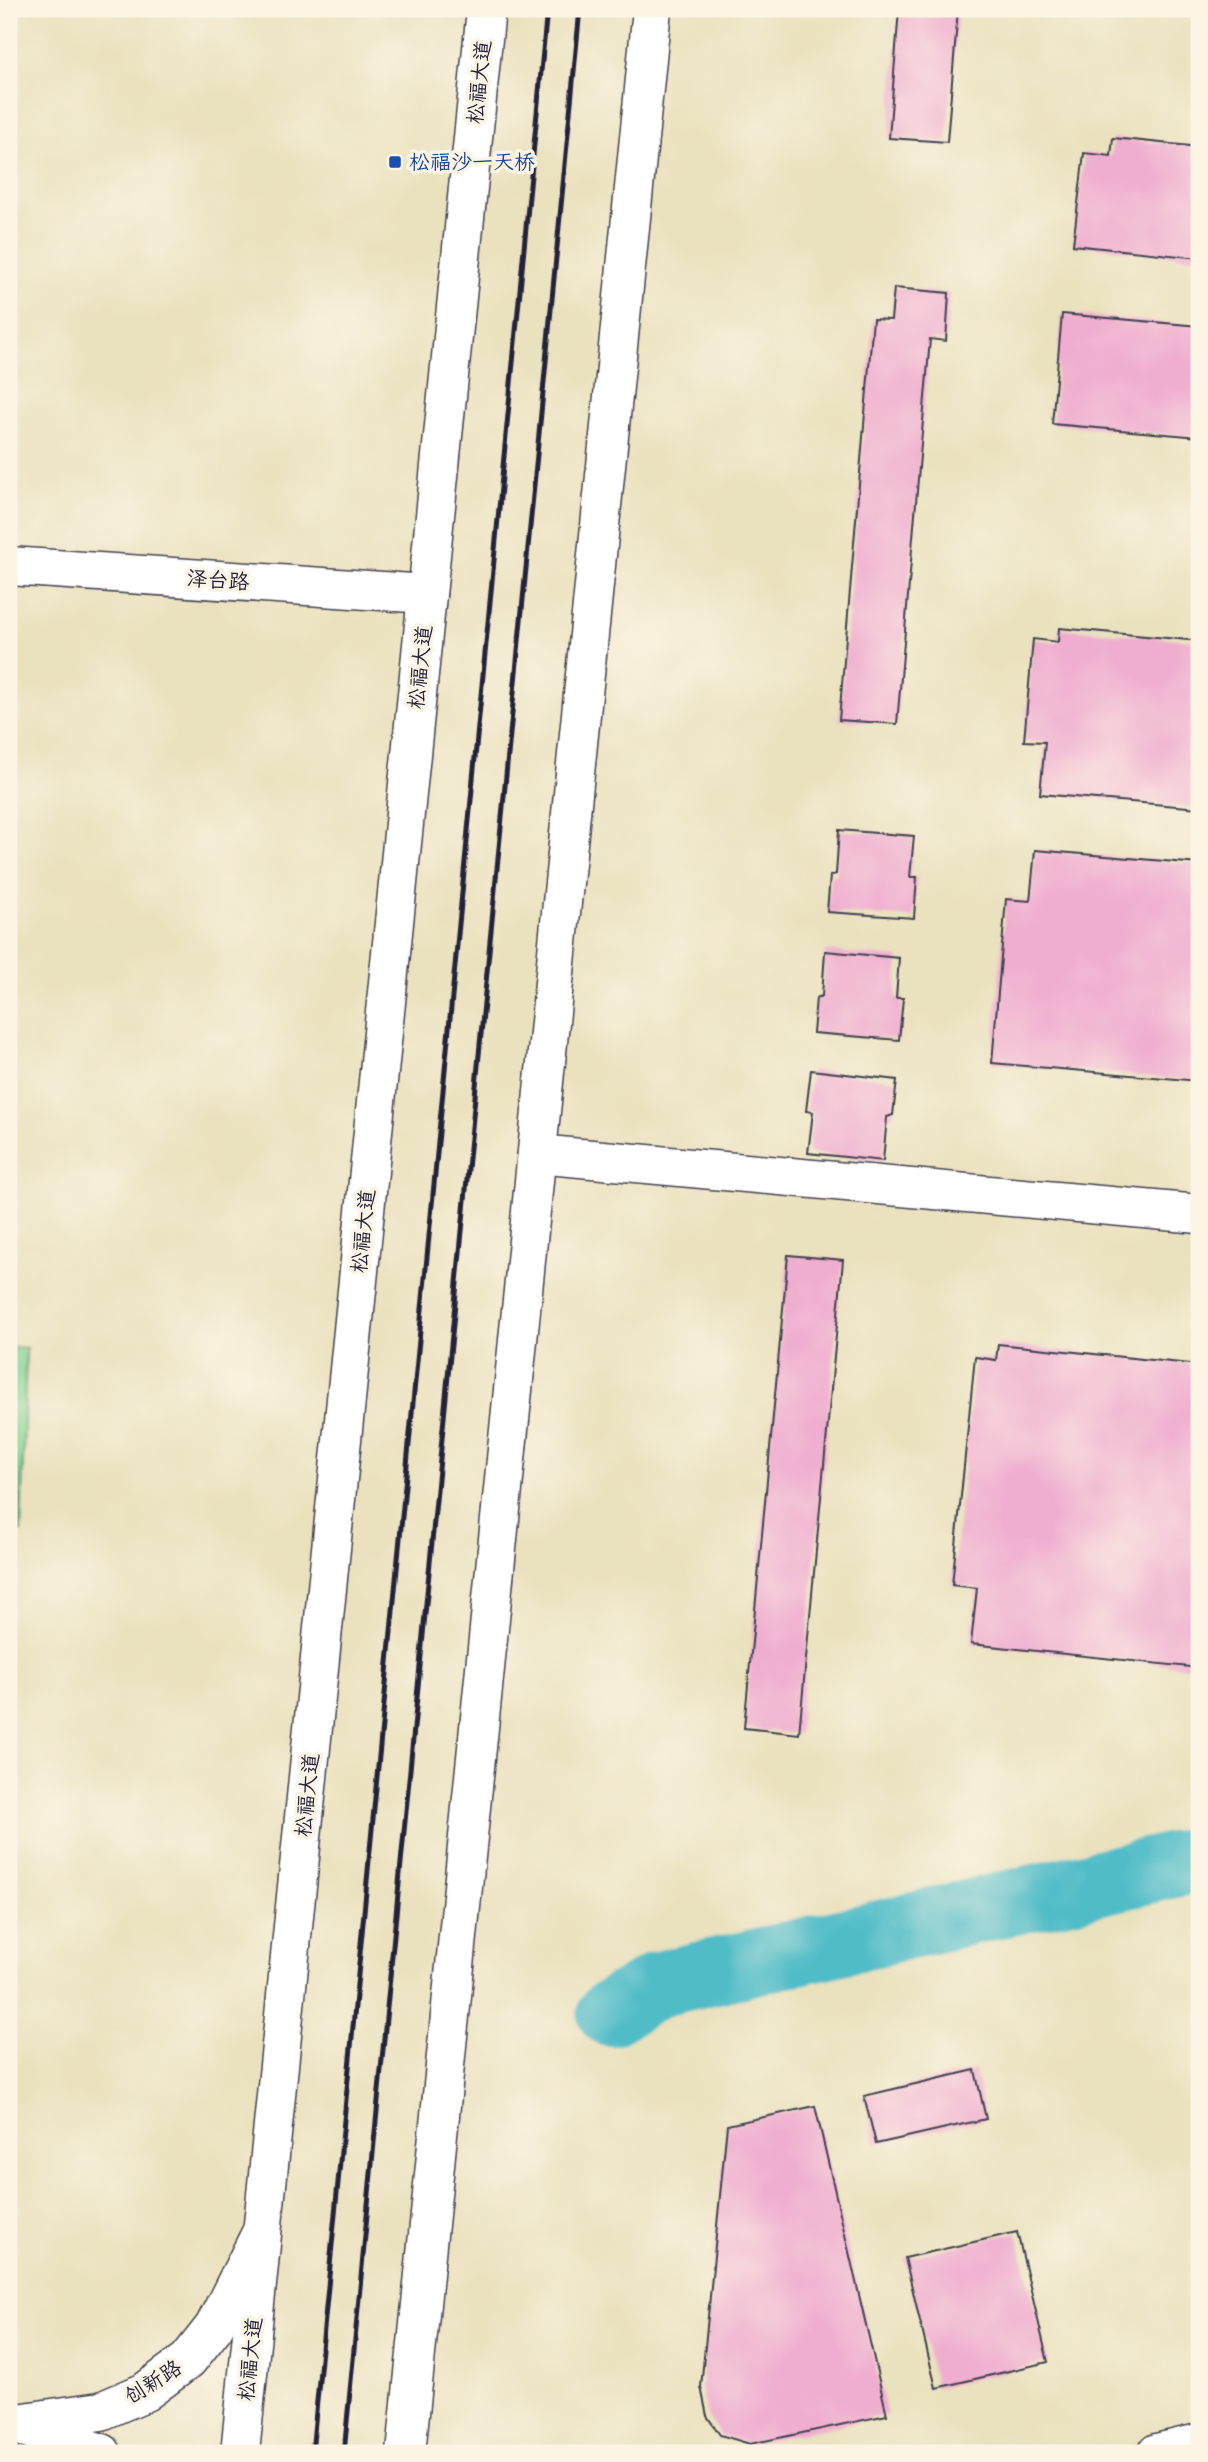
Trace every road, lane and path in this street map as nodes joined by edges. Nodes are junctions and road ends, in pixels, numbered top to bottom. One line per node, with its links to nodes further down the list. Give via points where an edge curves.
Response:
1 (486, 9): 4 (main road, 松福大道)
2 (652, 9): 5 (main road)
3 (9, 566): 4 (main road, 泽台路)
4 (427, 594): 7 (main road, 松福大道)
5 (537, 1154): 6 (main road); 8 (main road)
6 (1199, 1214)
7 (263, 2229): 9 (main road, 创新路, via 214,2327 188,2360 145,2392 100,2412); 12 (main road, 松福大道)
8 (412, 2397): 13 (main road); 14 (main road)
9 (9, 2424): 11 (main road, 创新路)
10 (1199, 2443): 15 (main road)
11 (102, 2453)
12 (240, 2453)
13 (406, 2453)
14 (424, 2453)
15 (1157, 2453)

